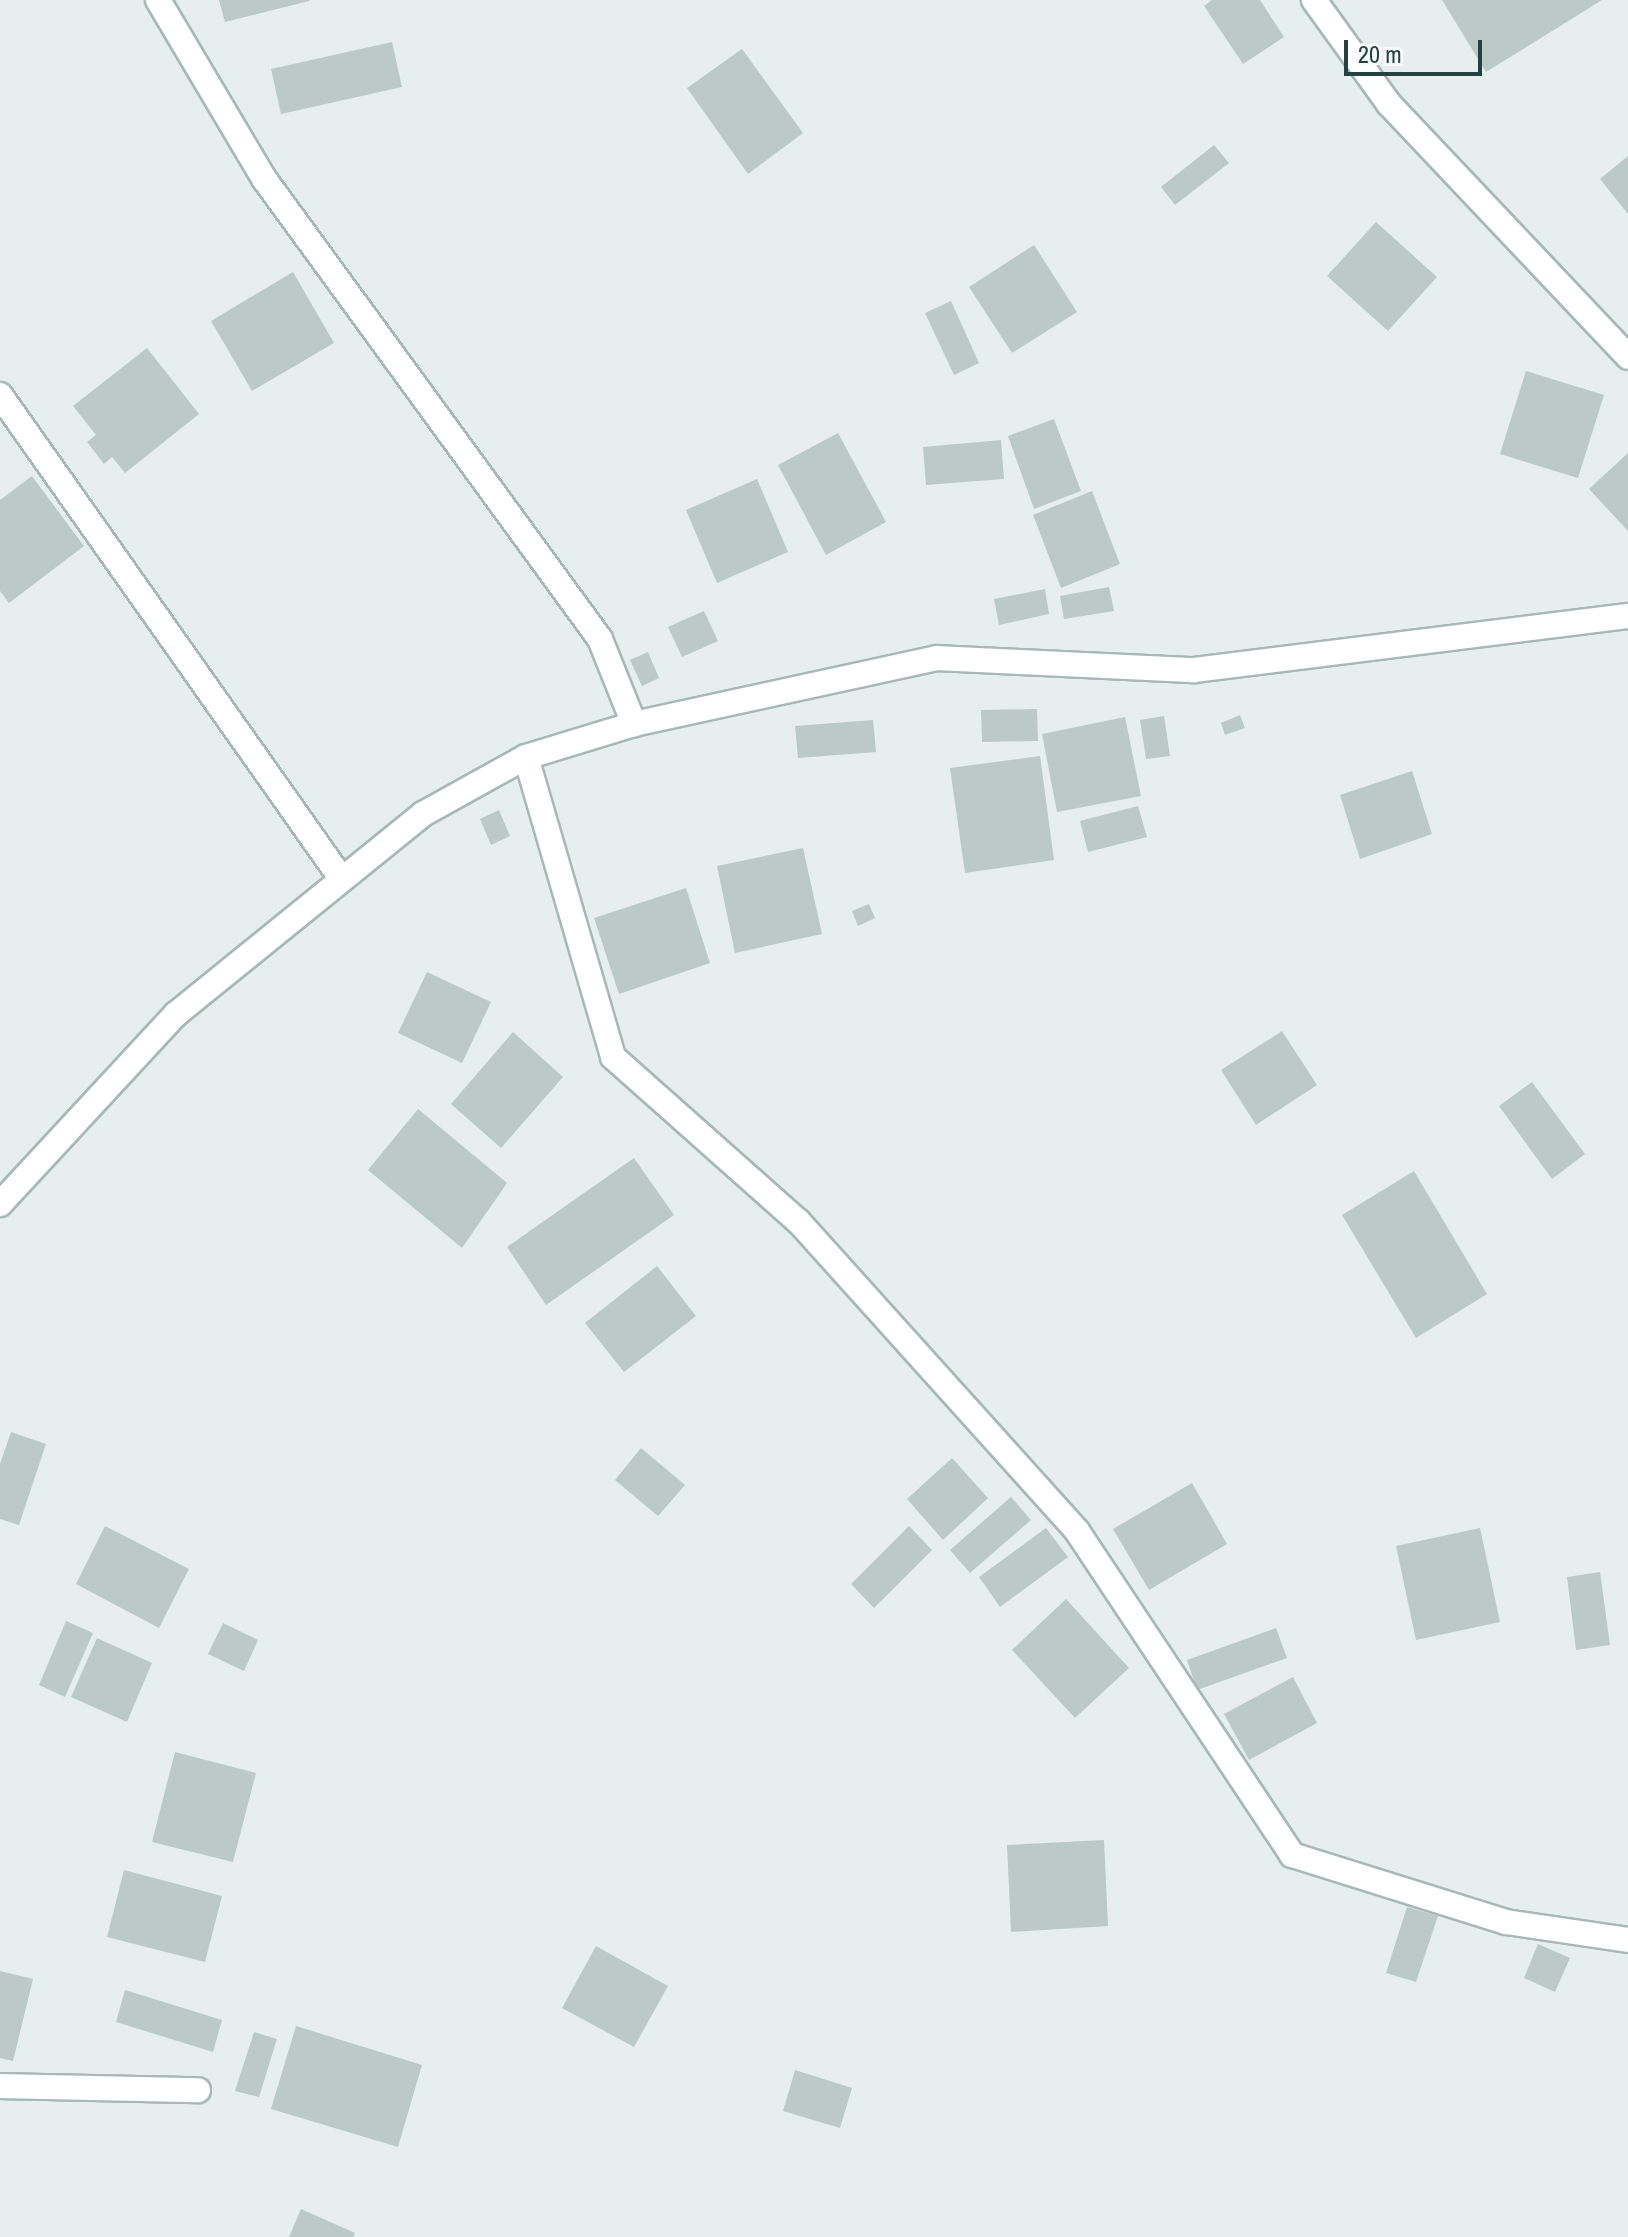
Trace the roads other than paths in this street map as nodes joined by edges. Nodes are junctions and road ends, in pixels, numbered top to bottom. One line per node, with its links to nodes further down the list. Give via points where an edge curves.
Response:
1 (158, 0): 6 (street, via 265,180 600,639)
2 (1314, 0): 3 (street, via 1389,104)
3 (1628, 357)
4 (0, 395): 8 (street)
5 (1628, 616): 6 (street, via 1194,670 937,658)
6 (634, 724): 7 (street)
7 (526, 757): 8 (street, via 423,814); 10 (street, via 613,1057 798,1221 1077,1531 1292,1855 1506,1922)
8 (341, 878): 9 (street, via 176,1014)
9 (0, 1204)
10 (1628, 1940)
11 (0, 2086): 12 (street)
12 (198, 2090)

